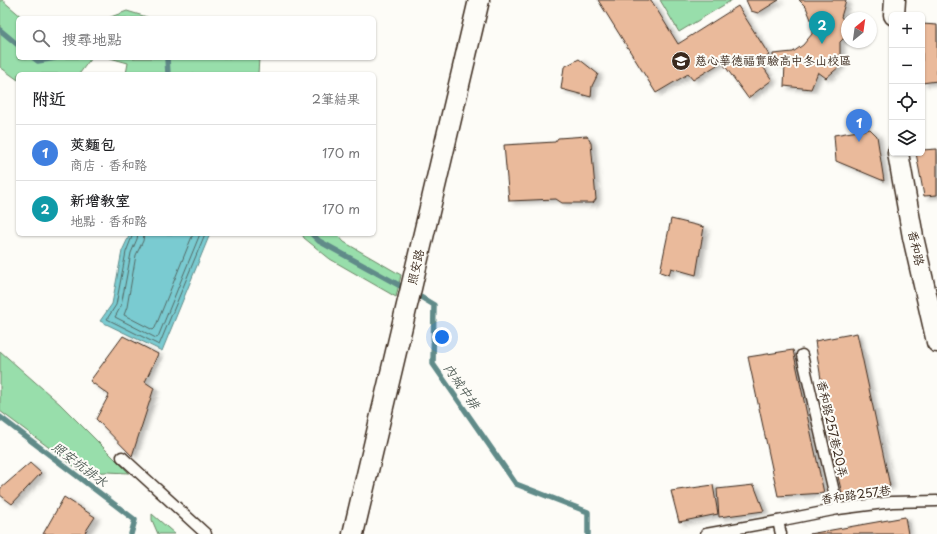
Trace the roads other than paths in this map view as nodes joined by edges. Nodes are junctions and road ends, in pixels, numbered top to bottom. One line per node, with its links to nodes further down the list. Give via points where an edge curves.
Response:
1 (479, 0): 12 (street, 照安路)
2 (895, 0): 3 (street)
3 (894, 12)
4 (899, 156): 5 (street, 香和路, via 913,237)
5 (937, 342)
6 (802, 355): 9 (lane, 香和路257巷20弄)
7 (122, 457): 11 (lane)
8 (937, 501): 9 (lane, 香和路257巷, via 892,502)
9 (838, 509): 10 (lane, 香和路257巷)
10 (778, 521): 13 (lane, 香和路257巷); 14 (lane)
11 (206, 534)
12 (353, 534)
13 (706, 534)
14 (781, 534)

